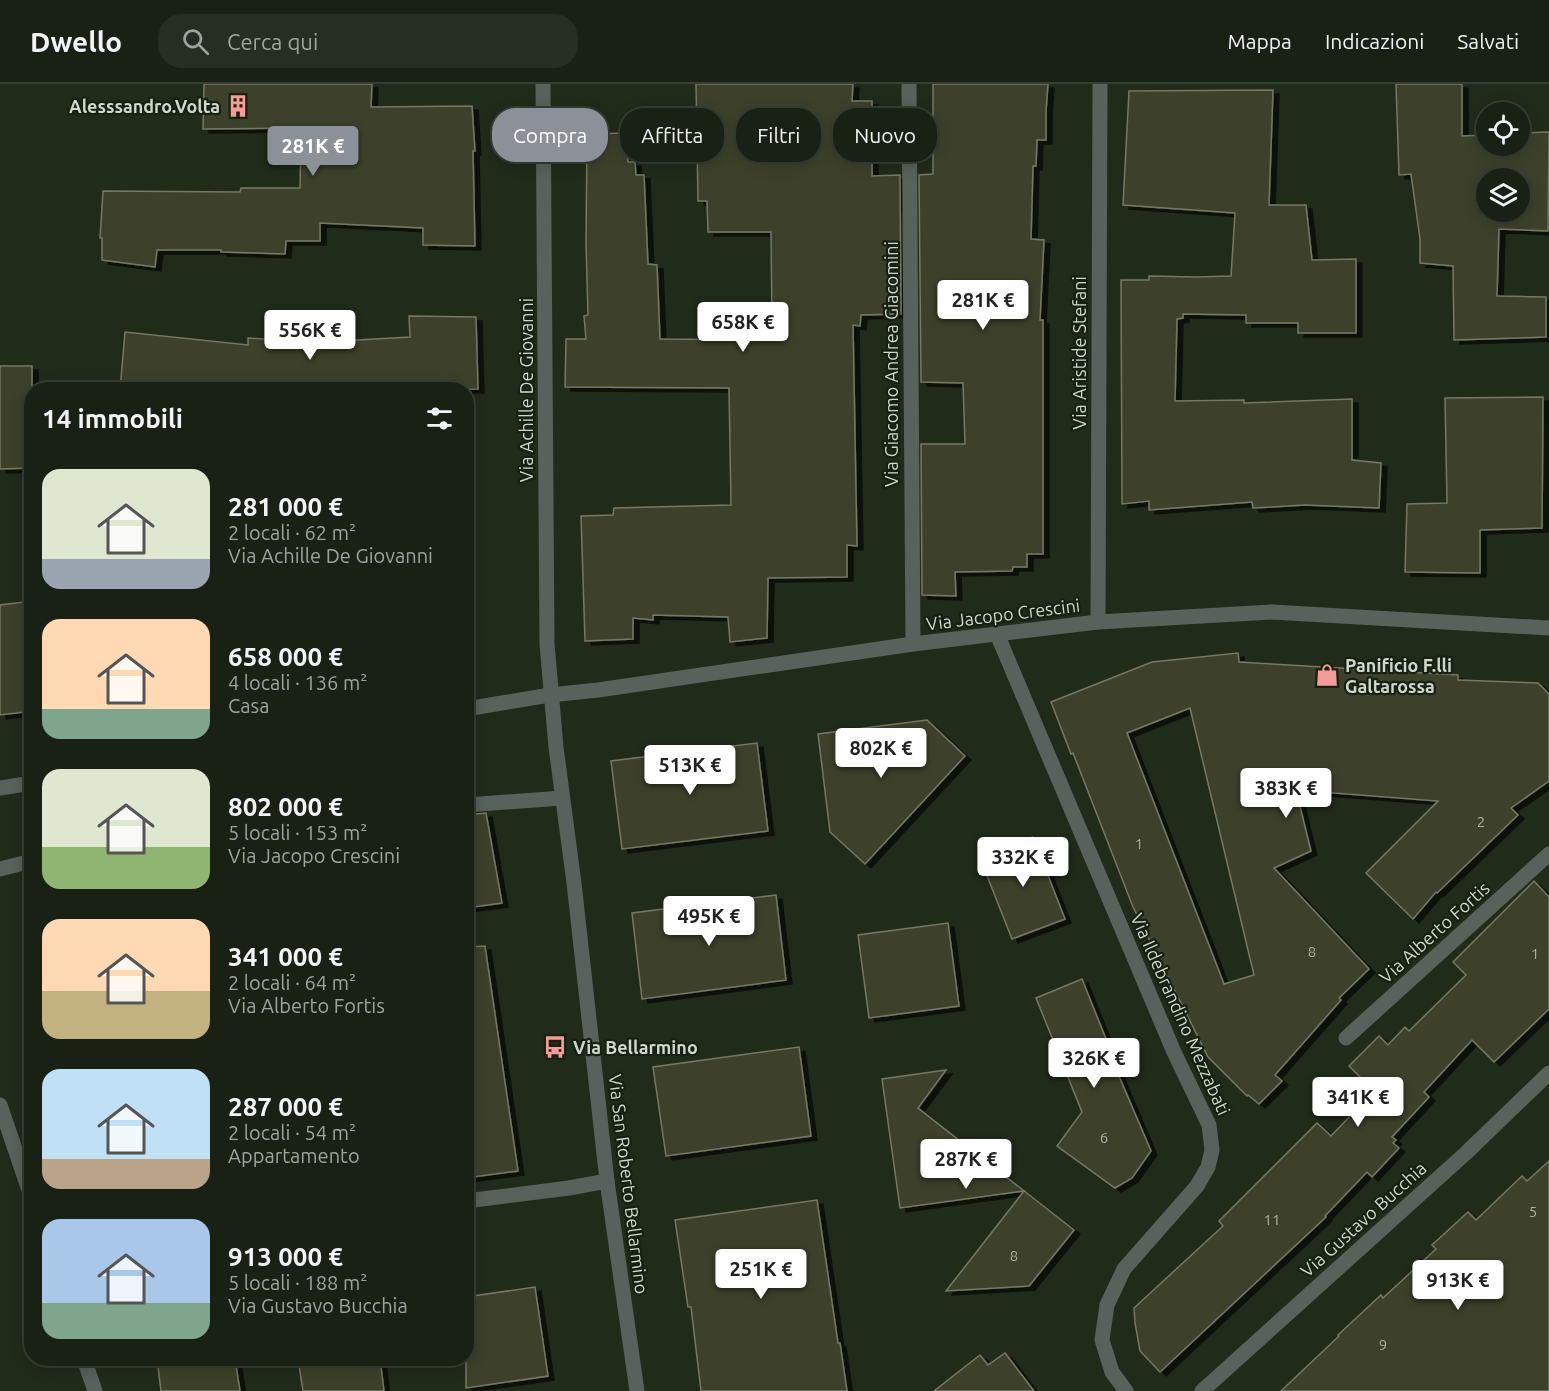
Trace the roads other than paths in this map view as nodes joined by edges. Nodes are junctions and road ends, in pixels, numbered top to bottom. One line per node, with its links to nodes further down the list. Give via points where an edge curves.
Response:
1 (543, 84): 8 (street, Via Achille De Giovanni)
2 (909, 84): 7 (street, Via Giacomo Andrea Giacomini)
3 (1100, 84): 4 (street, Via Aristide Stefani)
4 (1098, 622): 5 (street, Via Jacopo Crescini, via 1272,612); 6 (street, Via Jacopo Crescini)
5 (1549, 628)
6 (998, 634): 7 (street, Via Jacopo Crescini); 26 (street, Via Ildebrandino Mezzabati, via 1174,1052 1209,1125 1212,1150 1208,1167 1197,1186 1124,1269 1107,1305 1102,1340 1112,1372)
7 (913, 644): 8 (street, Via Jacopo Crescini)
8 (550, 695): 9 (street, Via Jacopo Crescini); 12 (street, Via San Roberto Bellarmino)
9 (474, 709)
10 (24, 784): 11 (street)
11 (0, 788)
12 (562, 798): 13 (street); 21 (street, Via San Roberto Bellarmino)
13 (474, 804)
14 (1549, 854): 17 (street, Via Alberto Fortis)
15 (24, 863): 16 (street)
16 (0, 869)
17 (1346, 1038)
18 (1549, 1073): 27 (street, Via Gustavo Bucchia)
19 (0, 1105): 20 (street)
20 (24, 1176)
21 (607, 1181): 22 (street); 25 (street, Via San Roberto Bellarmino)
22 (474, 1200)
23 (86, 1366): 24 (street)
24 (95, 1391)
25 (637, 1391)
26 (1126, 1391)
27 (1202, 1391)

